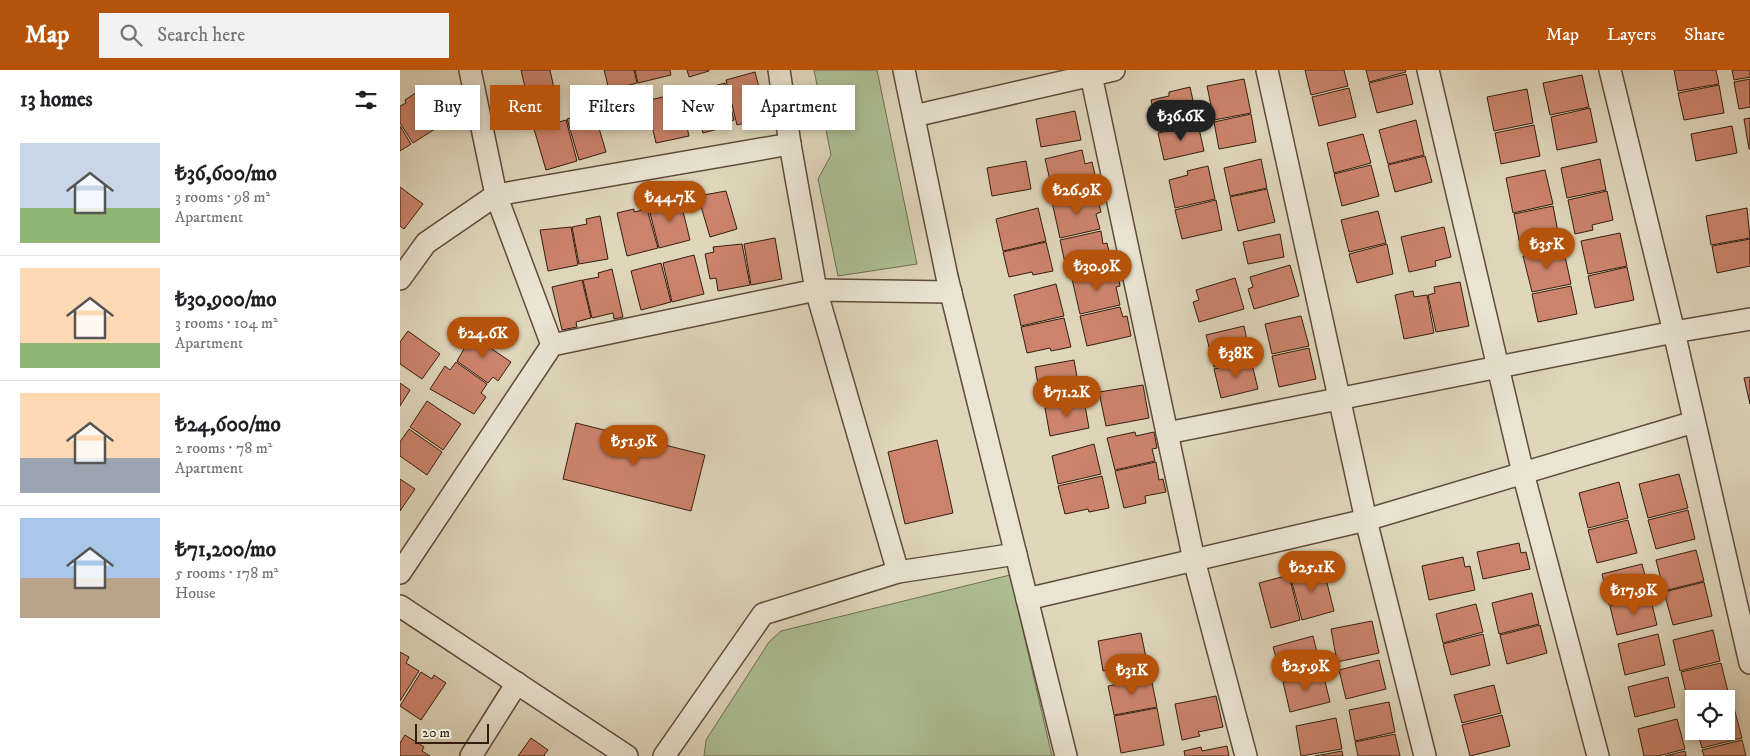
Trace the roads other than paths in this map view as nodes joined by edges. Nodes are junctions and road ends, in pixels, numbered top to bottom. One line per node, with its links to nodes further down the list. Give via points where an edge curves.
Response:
1 (470, 70): 11 (street)
2 (779, 70): 10 (street)
3 (904, 70): 9 (street)
4 (1114, 70): 8 (street)
5 (1267, 70): 19 (street)
6 (1428, 70): 18 (street)
7 (1610, 70): 16 (street)
8 (1091, 75): 9 (street); 21 (street)
9 (914, 116): 14 (street)
10 (790, 144): 11 (street); 13 (street)
11 (496, 195): 12 (street, via 426,243); 17 (street)
12 (400, 279)
13 (816, 290): 14 (street); 17 (street); 26 (street)
14 (951, 292): 24 (street)
15 (1750, 319): 16 (street)
16 (1674, 332): 18 (street); 20 (street)
17 (552, 345): 27 (street)
18 (1498, 367): 19 (street); 22 (street)
19 (1339, 399): 21 (street); 23 (street)
20 (1694, 422): 22 (street); 30 (street)
21 (1167, 433): 25 (street)
22 (1524, 473): 23 (street); 38 (street)
23 (1366, 520): 25 (street); 37 (street)
24 (1016, 554): 26 (street); 28 (street)
25 (1194, 560): 28 (street); 36 (street)
26 (898, 572): 34 (street, via 763,614)
27 (400, 573)
28 (1027, 599): 35 (street)
29 (400, 606): 31 (street)
30 (1750, 662)
31 (517, 683): 32 (street); 33 (street)
32 (470, 756)
33 (627, 756)
34 (664, 756)
35 (1066, 756)
36 (1246, 756)
37 (1425, 756)
38 (1598, 756)

